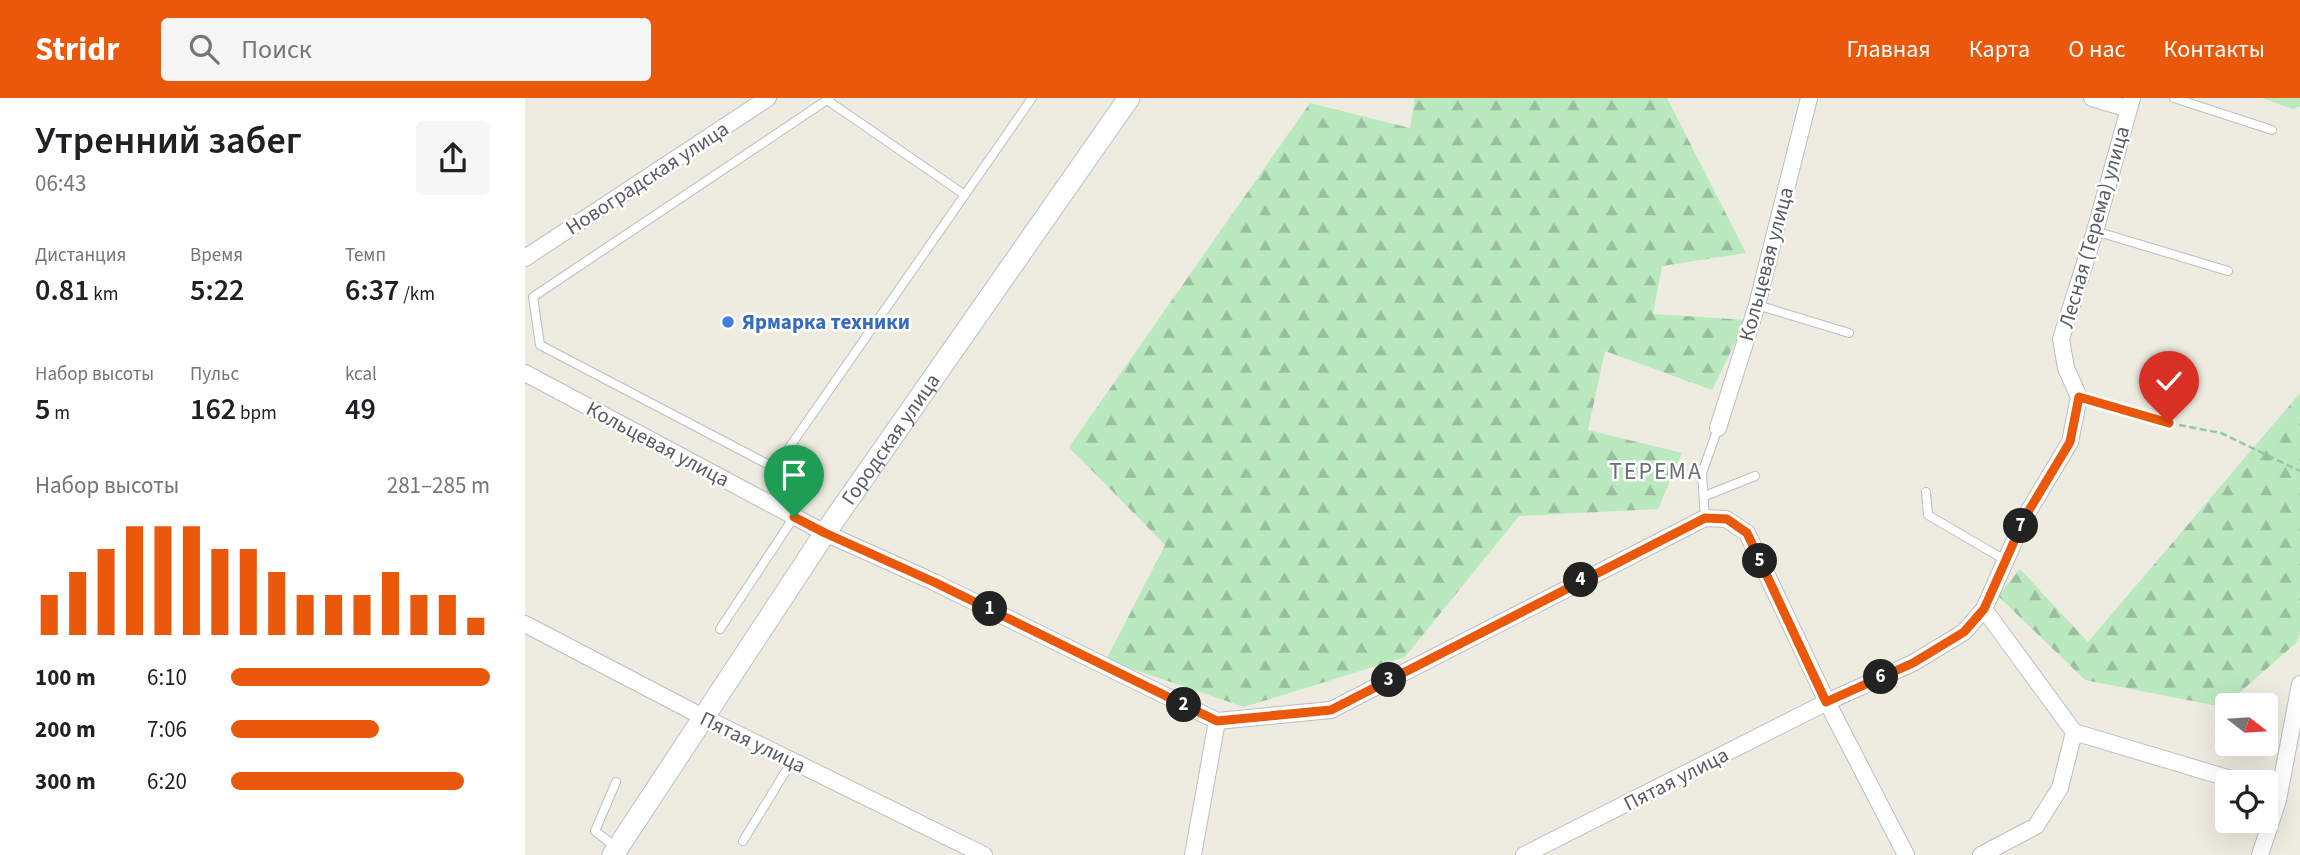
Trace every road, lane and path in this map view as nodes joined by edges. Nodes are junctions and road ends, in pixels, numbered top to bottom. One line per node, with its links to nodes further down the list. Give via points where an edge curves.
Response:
1 (768, 98): 12 (street, Новоградская улица)
2 (1032, 98): 10 (lane)
3 (1129, 98): 26 (street, Городская улица)
4 (1809, 98): 14 (street, Кольцевая улица)
5 (2092, 98): 8 (street)
6 (2174, 98): 9 (lane)
7 (828, 99): 10 (lane); 10 (lane, via 533,297 540,345 775,468)
8 (2131, 103): 11 (street, Лесная (Терема) улица)
9 (2272, 130)
10 (965, 195)
11 (2095, 231): 13 (lane); 17 (street, Лесная (Терема) улица, via 2061,339 2066,368)
12 (525, 258)
13 (2228, 271)
14 (1758, 305): 15 (lane); 19 (street, Кольцевая улица)
15 (1849, 333)
16 (525, 373): 24 (street, Кольцевая улица)
17 (2079, 397): 18 (lane); 27 (street, via 2070,442)
18 (2169, 423): 20 (path, via 2221,433)
19 (1718, 428): 23 (lane, via 1702,473)
20 (2300, 471)
21 (1755, 476): 23 (lane)
22 (1926, 492): 27 (lane, via 1928,515)
23 (1705, 496): 25 (lane)
24 (794, 517): 26 (street, Кольцевая улица); 30 (lane)
25 (1705, 518): 32 (street, via 1727,519 1747,533); 34 (street, via 1331,710)
26 (825, 533): 33 (street, Городская улица); 34 (street, Кольцевая улица)
27 (2005, 560): 28 (street)
28 (1984, 609): 32 (street, via 1964,632 1913,663); 35 (street)
29 (525, 624): 33 (street, Пятая улица)
30 (720, 629)
31 (2300, 684): 37 (street)
32 (1826, 702): 45 (street, Пятая улица); 46 (street)
33 (703, 717): 36 (street, Пятая улица); 42 (street, Городская улица)
34 (1217, 721): 44 (street)
35 (2074, 732): 38 (street); 47 (street, via 2060,788 2036,826)
36 (792, 761): 41 (lane); 43 (street, Пятая улица)
37 (2278, 773)
38 (2215, 774)
39 (616, 782): 42 (lane, via 595,831)
40 (2265, 833): 48 (street)
41 (743, 841)
42 (615, 852)
43 (984, 855)
44 (1193, 855)
45 (1524, 855)
46 (1906, 855)
47 (1981, 855)
48 (2260, 855)

